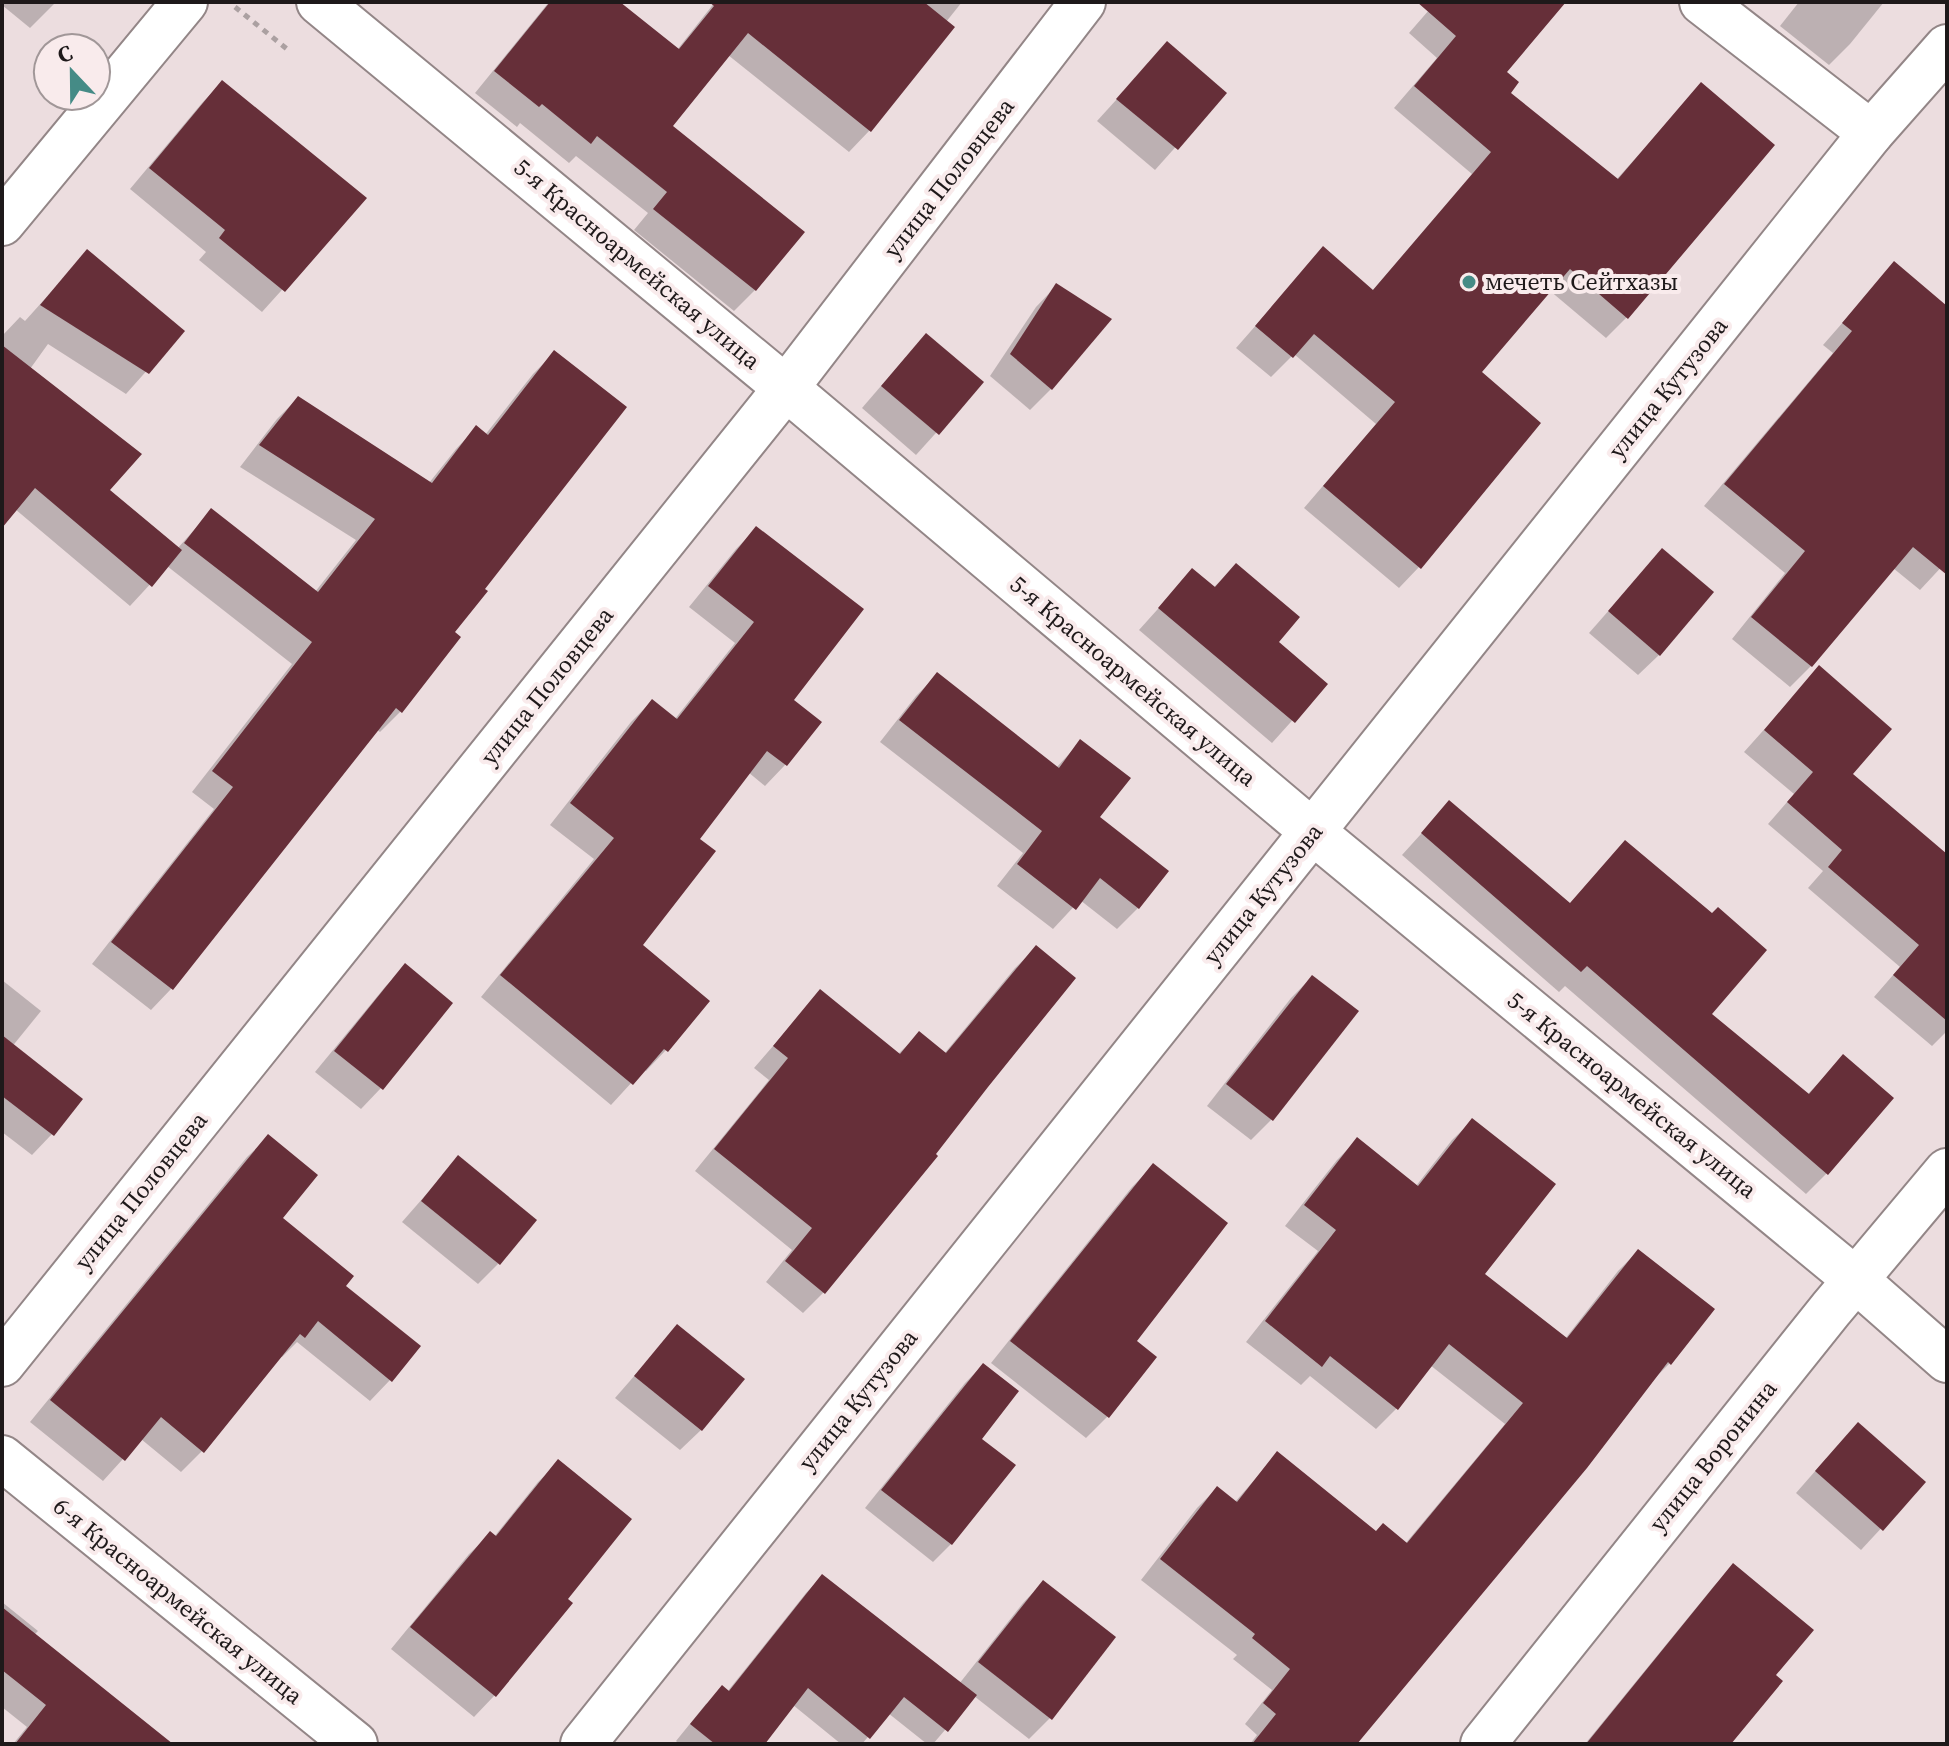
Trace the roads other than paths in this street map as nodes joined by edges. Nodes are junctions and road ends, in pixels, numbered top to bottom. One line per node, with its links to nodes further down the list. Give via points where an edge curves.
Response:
1 (185, 2): 7 (street)
2 (319, 2): 8 (street, 5-я Красноармейская улица)
3 (1083, 2): 8 (street, улица Половцева)
4 (1702, 2): 6 (street)
5 (1947, 47): 6 (street, улица Кутузова)
6 (1871, 133): 9 (street, улица Кутузова)
7 (2, 223)
8 (786, 388): 9 (street, 5-я Красноармейская улица); 13 (street, улица Половцева)
9 (1313, 832): 11 (street, 5-я Красноармейская улица); 16 (street, улица Кутузова)
10 (1947, 1171): 11 (street, улица Воронина)
11 (1856, 1280): 12 (street, 5-я Красноармейская улица); 17 (street, улица Воронина)
12 (1947, 1360)
13 (2, 1364)
14 (2, 1458): 15 (street, 6-я Красноармейская улица)
15 (355, 1744)
16 (583, 1744)
17 (1483, 1744)

